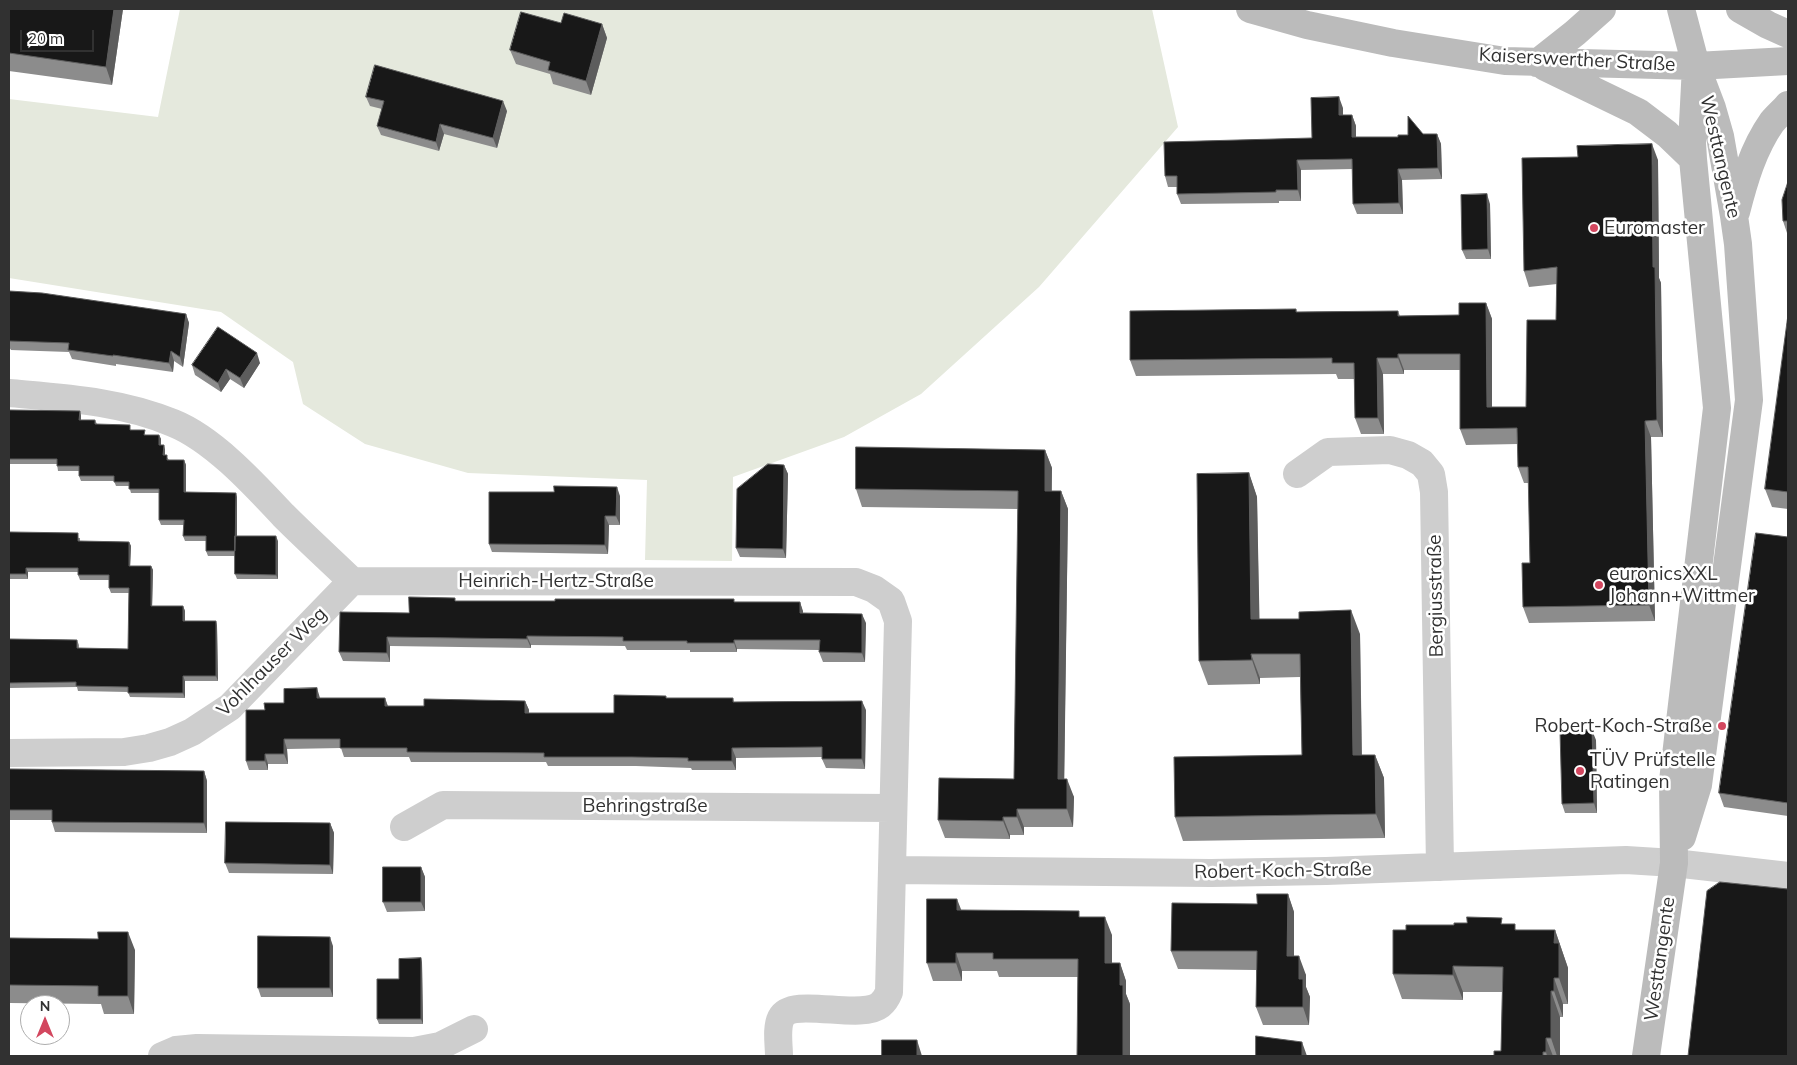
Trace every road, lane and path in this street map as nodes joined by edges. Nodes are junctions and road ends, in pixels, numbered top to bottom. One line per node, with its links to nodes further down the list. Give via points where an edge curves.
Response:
1 (1250, 9): 7 (street, Kaiserswerther Straße, via 1393,44)
2 (1602, 9): 7 (street)
3 (1681, 9): 8 (street)
4 (1740, 9): 5 (street)
5 (1788, 34)
6 (1788, 61): 8 (street, Kaiserswerther Straße)
7 (1537, 63): 8 (street, Kaiserswerther Straße); 10 (street, via 1638,112)
8 (1696, 66): 10 (street, Westtangente); 11 (street, Westtangente, via 1720,136)
9 (1788, 105): 11 (street, via 1758,145)
10 (1693, 159): 18 (street, Westtangente, via 1717,408 1673,781)
11 (1734, 216): 18 (street, Westtangente, via 1749,400 1698,785)
12 (9, 394): 14 (street, via 107,404 145,412 175,424 222,456)
13 (1297, 474): 19 (street, Bergiusstraße, via 1328,452 1390,450 1422,463 1431,474 1434,492)
14 (352, 581): 15 (street, Vohlhauser Weg, via 230,707 192,732 163,744 124,752); 16 (street, Heinrich-Hertz-Straße, via 856,582 874,589 892,601 898,621)
15 (9, 753)
16 (892, 808): 17 (street, Behringstraße, via 443,805); 20 (street, Heinrich-Hertz-Straße)
17 (404, 827)
18 (1674, 863): 19 (street, Robert-Koch-Straße, via 1626,860); 21 (street, Robert-Koch-Straße); 25 (street, Westtangente)
19 (1440, 867): 20 (street, Robert-Koch-Straße, via 1211,873)
20 (892, 870): 24 (street, Heinrich-Hertz-Straße, via 889,992 886,999 880,1006 868,1010 786,1011 779,1024)
21 (1788, 876)
22 (474, 1029): 23 (street, via 440,1046 414,1051 197,1048 176,1050)
23 (162, 1056)
24 (779, 1056)
25 (1646, 1056)

